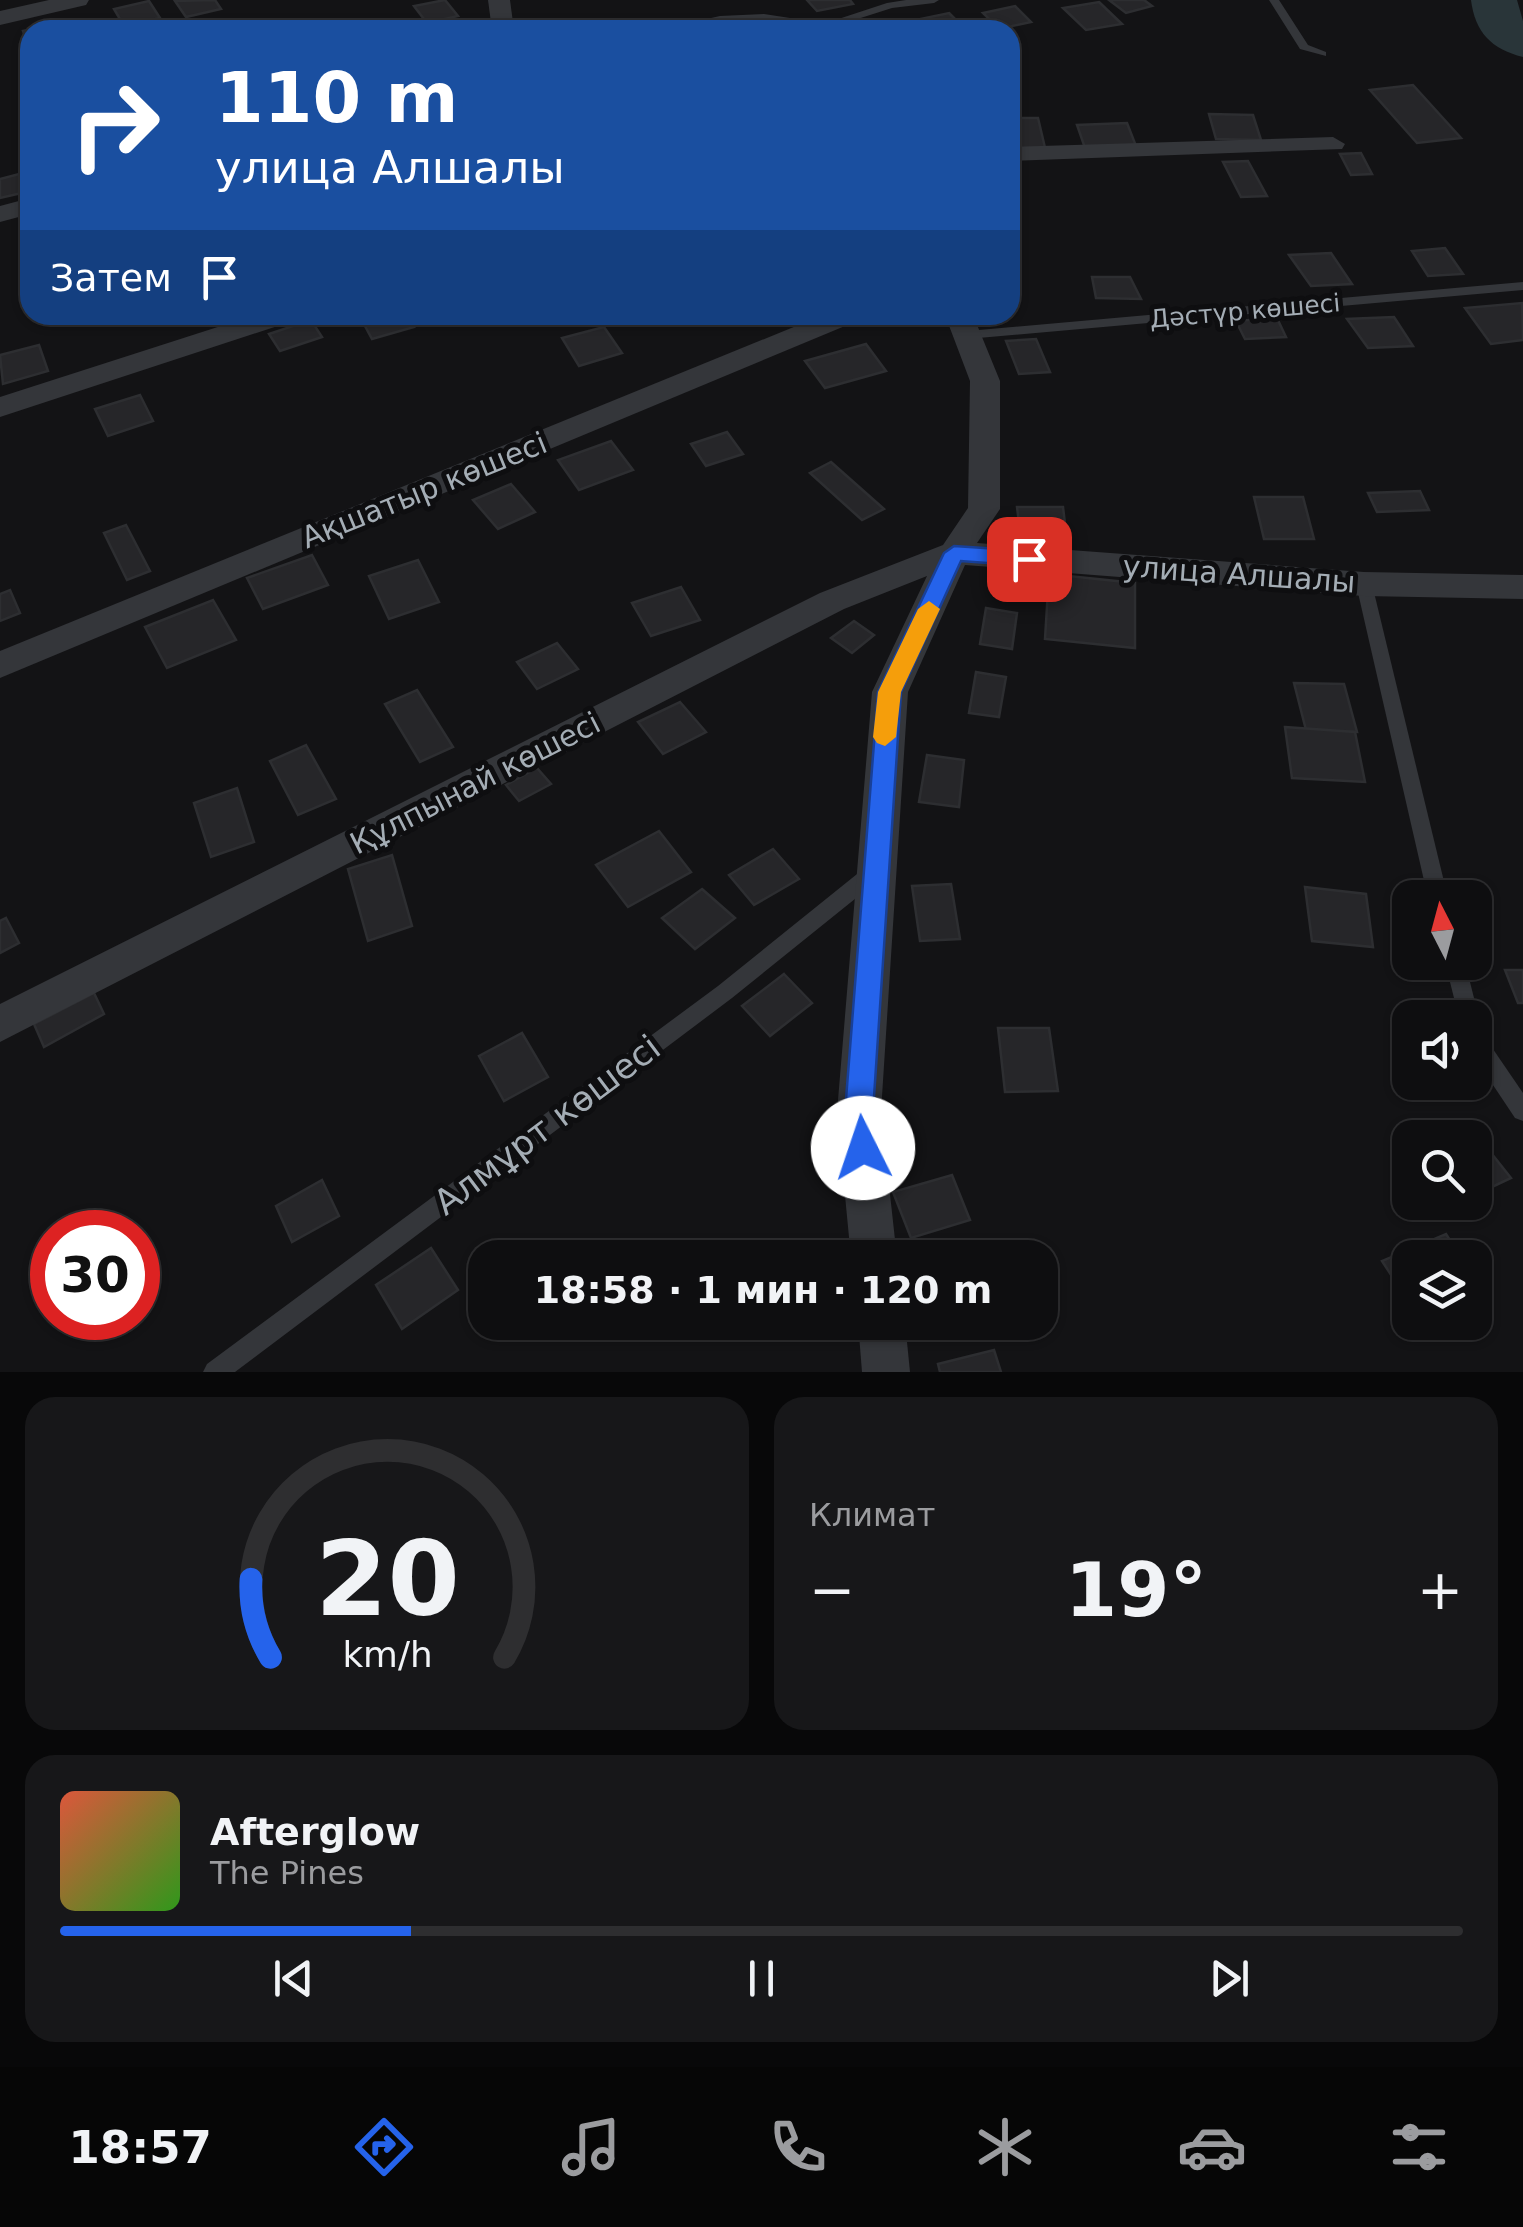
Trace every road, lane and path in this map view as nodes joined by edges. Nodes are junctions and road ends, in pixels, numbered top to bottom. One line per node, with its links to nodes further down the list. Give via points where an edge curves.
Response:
1 (78, 0): 5 (street)
2 (934, 0): 4 (lane)
3 (1274, 0): 9 (lane, via 1304,48)
4 (889, 2): 8 (lane)
5 (0, 18)
6 (726, 20): 7 (street)
7 (781, 20)
8 (839, 20)
9 (1322, 54)
10 (1333, 144): 11 (street)
11 (1020, 154)
12 (1523, 286): 13 (lane, Дәстүр көшесі)
13 (1020, 321)
14 (252, 325): 17 (street)
15 (824, 325): 21 (street, Ақшатыр көшесі)
16 (963, 325): 18 (street, via 985,381 984,509)
17 (0, 407)
18 (954, 553): 19 (street, улица Алшалы); 22 (street, via 890,692); 24 (street, Құлпынай көшесі, via 832,601)
19 (1364, 584): 20 (street, улица Алшалы); 23 (lane)
20 (1523, 587)
21 (0, 665)
22 (874, 872): 27 (street, via 859,1112); 29 (lane, Алмұрт көшесі, via 725,992)
23 (1434, 880)
24 (0, 1024)
25 (1492, 1065): 26 (lane)
26 (1523, 1111)
27 (872, 1240)
28 (883, 1340): 30 (street)
29 (215, 1372)
30 (886, 1372)

